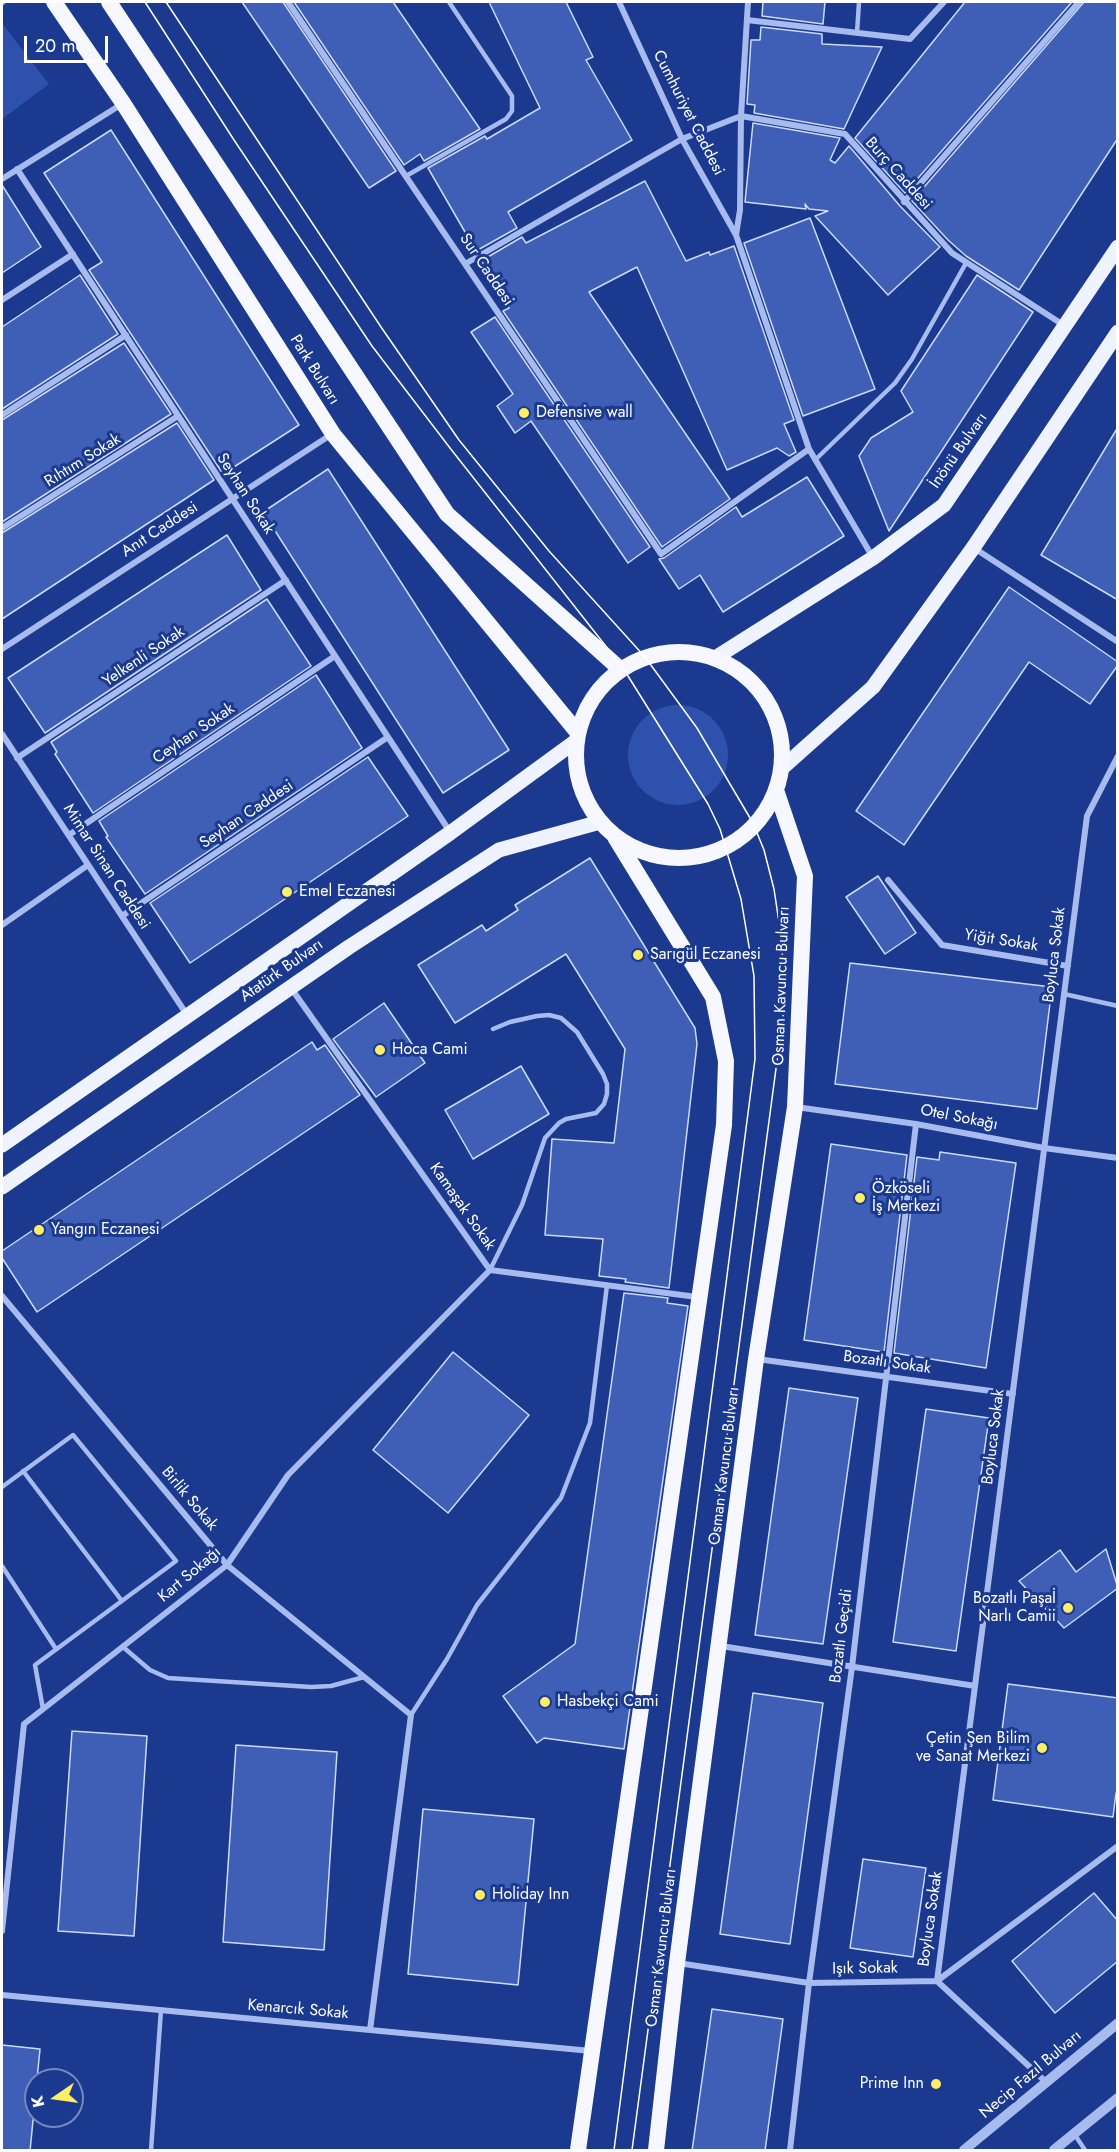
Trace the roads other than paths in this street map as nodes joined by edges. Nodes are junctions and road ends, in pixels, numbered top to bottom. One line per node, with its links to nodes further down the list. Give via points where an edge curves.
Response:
1 (54, 2): 12 (highway, Park Bulvarı)
2 (109, 2): 42 (highway, Park Bulvarı, via 447,514)
3 (288, 2): 16 (street, Sur Caddesi)
4 (449, 2): 16 (lane, via 512,96 512,111 507,119)
5 (619, 2): 14 (street, Cumhuriyet Caddesi)
6 (748, 2): 10 (street)
7 (859, 2): 11 (lane)
8 (944, 2): 11 (street, via 910,39)
9 (1079, 2): 18 (street)
10 (747, 20): 11 (street); 13 (street)
11 (857, 33)
12 (123, 103): 15 (street); 30 (highway, Park Bulvarı)
13 (741, 116): 14 (street); 18 (street, Burç Caddesi, via 844,134); 19 (street)
14 (682, 139): 19 (street, Cumhuriyet Caddesi); 23 (street)
15 (17, 169): 17 (street); 21 (street, Seyhan Sokak)
16 (406, 176): 23 (street, Sur Caddesi)
17 (2, 179)
18 (904, 202): 22 (street, Burç Caddesi, via 952,254)
19 (736, 235): 31 (street, Cumhuriyet Caddesi)
20 (1118, 247): 25 (main road, İnönü Bulvarı)
21 (73, 254): 24 (street); 27 (street, Seyhan Sokak)
22 (966, 263): 25 (street, Burç Caddesi); 32 (lane, via 895,383)
23 (465, 264): 31 (street, Sur Caddesi, via 661,554)
24 (2, 300)
25 (1066, 326): 36 (main road, İnönü Bulvarı, via 944,505)
26 (1118, 332): 35 (main road)
27 (126, 335): 28 (street); 29 (street, Seyhan Sokak)
28 (2, 415)
29 (178, 416): 33 (street, Seyhan Sokak); 34 (street, Rıhtım Sokak)
30 (333, 434): 33 (street, Anıt Caddesi); 45 (highway, Park Bulvarı)
31 (809, 449): 32 (street, Cumhuriyet Caddesi)
32 (815, 460): 36 (street, Cumhuriyet Caddesi)
33 (232, 499): 37 (street, Seyhan Sokak); 39 (street, Anıt Caddesi)
34 (2, 528)
35 (973, 548): 38 (street); 48 (main road, via 873,687)
36 (873, 558): 41 (main road, İnönü Bulvarı)
37 (286, 580): 40 (street, Seyhan Sokak); 47 (street, Yelkenli Sokak)
38 (1118, 642)
39 (2, 649)
40 (335, 656): 44 (street, Seyhan Sokak); 52 (street, Ceyhan Sokak)
41 (715, 658): 42 (highway, via 681,651 660,653); 48 (highway, via 741,673 770,706 782,747)
42 (620, 669): 45 (highway, via 591,700)
43 (2, 734): 47 (street, Mimar Sinan Caddesi)
44 (388, 737): 51 (street, Seyhan Sokak); 56 (street, Seyhan Caddesi)
45 (577, 737): 50 (highway, via 575,763 579,784); 51 (main road, Atatürk Bulvarı)
46 (1118, 756): 58 (street, Boyluca Sokak, via 1086,816)
47 (17, 758): 52 (street, Mimar Sinan Caddesi)
48 (781, 769): 49 (highway)
49 (776, 790): 53 (highway, via 754,826 718,851 676,859 654,856); 64 (highway, Osman Kavuncu Bulvarı, via 805,876)
50 (600, 822): 53 (highway); 59 (main road, Atatürk Bulvarı, via 499,850)
51 (450, 833): 62 (main road, Atatürk Bulvarı)
52 (69, 835): 54 (street, Mimar Sinan Caddesi)
53 (615, 837): 73 (highway, via 713,997 726,1061 724,1125)
54 (88, 865): 56 (street, Mimar Sinan Caddesi); 57 (street)
55 (888, 880): 58 (street, Yiğit Sokak, via 942,945)
56 (122, 916): 62 (street, Mimar Sinan Caddesi)
57 (2, 925)
58 (1068, 966): 60 (street, Boyluca Sokak)
59 (290, 987): 69 (main road, Atatürk Bulvarı); 70 (street, Kamaşak Sokak)
60 (1064, 994): 61 (lane); 67 (street, Boyluca Sokak)
61 (1118, 1006)
62 (187, 1016): 66 (main road, Atatürk Bulvarı)
63 (494, 1029): 70 (lane, via 537,1016 561,1018 582,1040 603,1074 607,1094 596,1113 566,1119 545,1138 522,1205)
64 (795, 1107): 65 (street, Otel Sokağı); 74 (highway, Osman Kavuncu Bulvarı)
65 (916, 1124): 67 (street, Otel Sokağı); 75 (street, Bozatlı Geçidi)
66 (2, 1144)
67 (1044, 1148): 68 (street, Otel Sokağı); 76 (street, Boyluca Sokak)
68 (1118, 1158)
69 (2, 1187)
70 (490, 1270): 71 (street, Kamaşak Sokak); 79 (street, Kart Sokağı, via 288,1475)
71 (607, 1285): 73 (street, Kamaşak Sokak); 89 (lane, via 590,1423 561,1498 477,1605)
72 (2, 1296): 79 (street, Birlik Sokak)
73 (700, 1298): 99 (highway)
74 (756, 1359): 75 (street, Bozatlı Sokak); 82 (highway, Osman Kavuncu Bulvarı)
75 (886, 1377): 76 (street, Bozatlı Sokak); 85 (street, Bozatlı Geçidi)
76 (1013, 1394): 87 (street, Boyluca Sokak)
77 (22, 1472): 78 (lane); 81 (lane); 81 (lane, via 73,1435 176,1561)
78 (2, 1487)
79 (227, 1565): 83 (street, Kart Sokağı); 86 (street, Birlik Sokak)
80 (2, 1566): 84 (lane)
81 (122, 1601): 84 (lane)
82 (720, 1646): 85 (street); 92 (highway, Osman Kavuncu Bulvarı)
83 (123, 1647): 86 (lane, via 150,1670 168,1678 311,1687); 88 (street, Kart Sokağı)
84 (56, 1649): 88 (lane, via 35,1665)
85 (852, 1667): 87 (street); 94 (street, Bozatlı Geçidi)
86 (364, 1677): 89 (street, Birlik Sokak)
87 (975, 1686): 93 (street, Boyluca Sokak)
88 (43, 1709): 91 (street, Kart Sokağı, via 24,1724)
89 (411, 1715): 98 (street)
90 (1118, 1846): 93 (street)
91 (2, 1931)
92 (677, 1963): 94 (street, Işık Sokak); 105 (highway, Osman Kavuncu Bulvarı)
93 (937, 1981): 94 (street, Işık Sokak); 100 (street, Boyluca Sokak)
94 (809, 1983): 106 (street, Bozatlı Geçidi)
95 (2, 1995): 96 (street, Kenarcık Sokak)
96 (161, 2010): 98 (street, Kenarcık Sokak); 103 (lane)
97 (1118, 2023): 100 (street, Necip Fazıl Bulvarı)
98 (370, 2030): 99 (street, Kenarcık Sokak)
99 (591, 2051): 104 (highway)
100 (1046, 2082): 107 (street, Necip Fazıl Bulvarı)
101 (1118, 2098): 102 (street)
102 (1074, 2134): 108 (street); 109 (lane)
103 (151, 2151)
104 (578, 2151)
105 (656, 2151)
106 (790, 2151)
107 (964, 2151)
108 (1054, 2151)
109 (1085, 2151)

